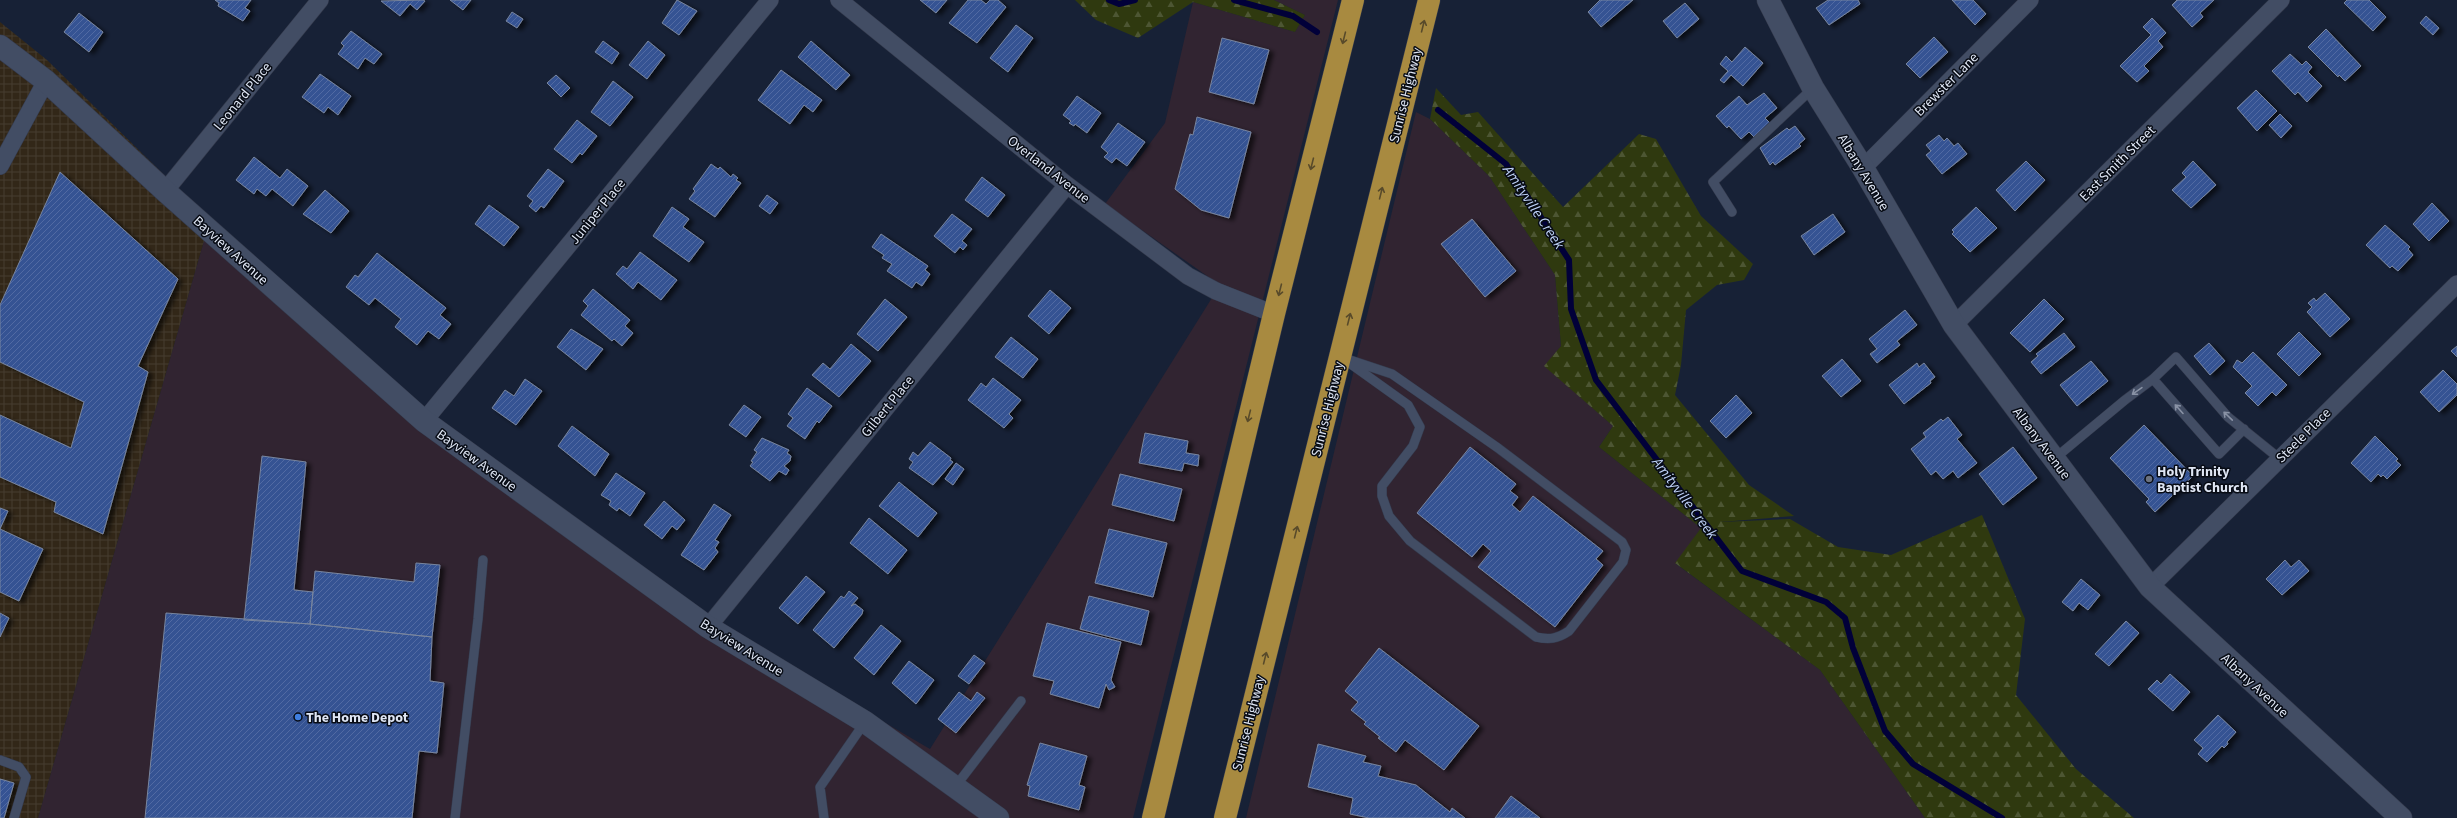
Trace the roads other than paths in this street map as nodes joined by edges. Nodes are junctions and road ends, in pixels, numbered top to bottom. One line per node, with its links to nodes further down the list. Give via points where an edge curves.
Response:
1 (320, 0): 15 (street, Leonard Place)
2 (770, 0): 22 (street, Juniper Place)
3 (839, 0): 14 (street, Overland Avenue)
4 (1353, 0): 18 (highway, one-way to 18)
5 (1429, 0): 20 (highway, Sunrise Highway, one-way to 5)
6 (1768, 0): 11 (street, Albany Avenue)
7 (2030, 0): 13 (street, Brewster Lane)
8 (2281, 0): 19 (street, East Smith Street)
9 (0, 46): 10 (street, Bayview Avenue)
10 (46, 82): 12 (street); 15 (street, Bayview Avenue)
11 (1812, 88): 13 (street, Albany Avenue); 16 (lane, via 1713,182)
12 (0, 166)
13 (1863, 168): 19 (street, Albany Avenue)
14 (1067, 185): 18 (street, Overland Avenue, via 1188,276 1216,291); 28 (street, Gilbert Place)
15 (165, 191): 22 (street, Bayview Avenue)
16 (1732, 212)
17 (2457, 284): 25 (street, Steele Place)
18 (1274, 314): 37 (highway, one-way to 37)
19 (1954, 325): 24 (street, Albany Avenue)
20 (1341, 357): 20 (lane, via 1408,405 1420,427 1413,446 1382,486 1382,496 1389,516 1410,541 1536,637 1548,640 1559,638 1568,631 1623,562 1626,550 1622,542 1498,448 1392,374); 38 (highway, Sunrise Highway, one-way to 20)
21 (2153, 379): 23 (lane, one-way to 21, via 2228,417 2176,357); 23 (lane, one-way to 21, via 2219,454); 24 (lane, one-way to 24)
22 (424, 421): 28 (street, Bayview Avenue)
23 (2244, 430): 25 (lane)
24 (2054, 459): 27 (street, Albany Avenue)
25 (2280, 459): 27 (street, Steele Place)
26 (483, 560): 34 (lane)
27 (2150, 587): 39 (street, Albany Avenue)
28 (708, 627): 30 (street, Bayview Avenue)
29 (1021, 701): 32 (lane)
30 (865, 722): 32 (street, Bayview Avenue); 35 (lane, via 820,787)
31 (0, 760): 33 (lane, via 18,767 26,777)
32 (955, 787): 36 (street, Bayview Avenue)
33 (14, 818)
34 (455, 818)
35 (824, 818)
36 (998, 818)
37 (1153, 818)
38 (1225, 818)
39 (2401, 818)

